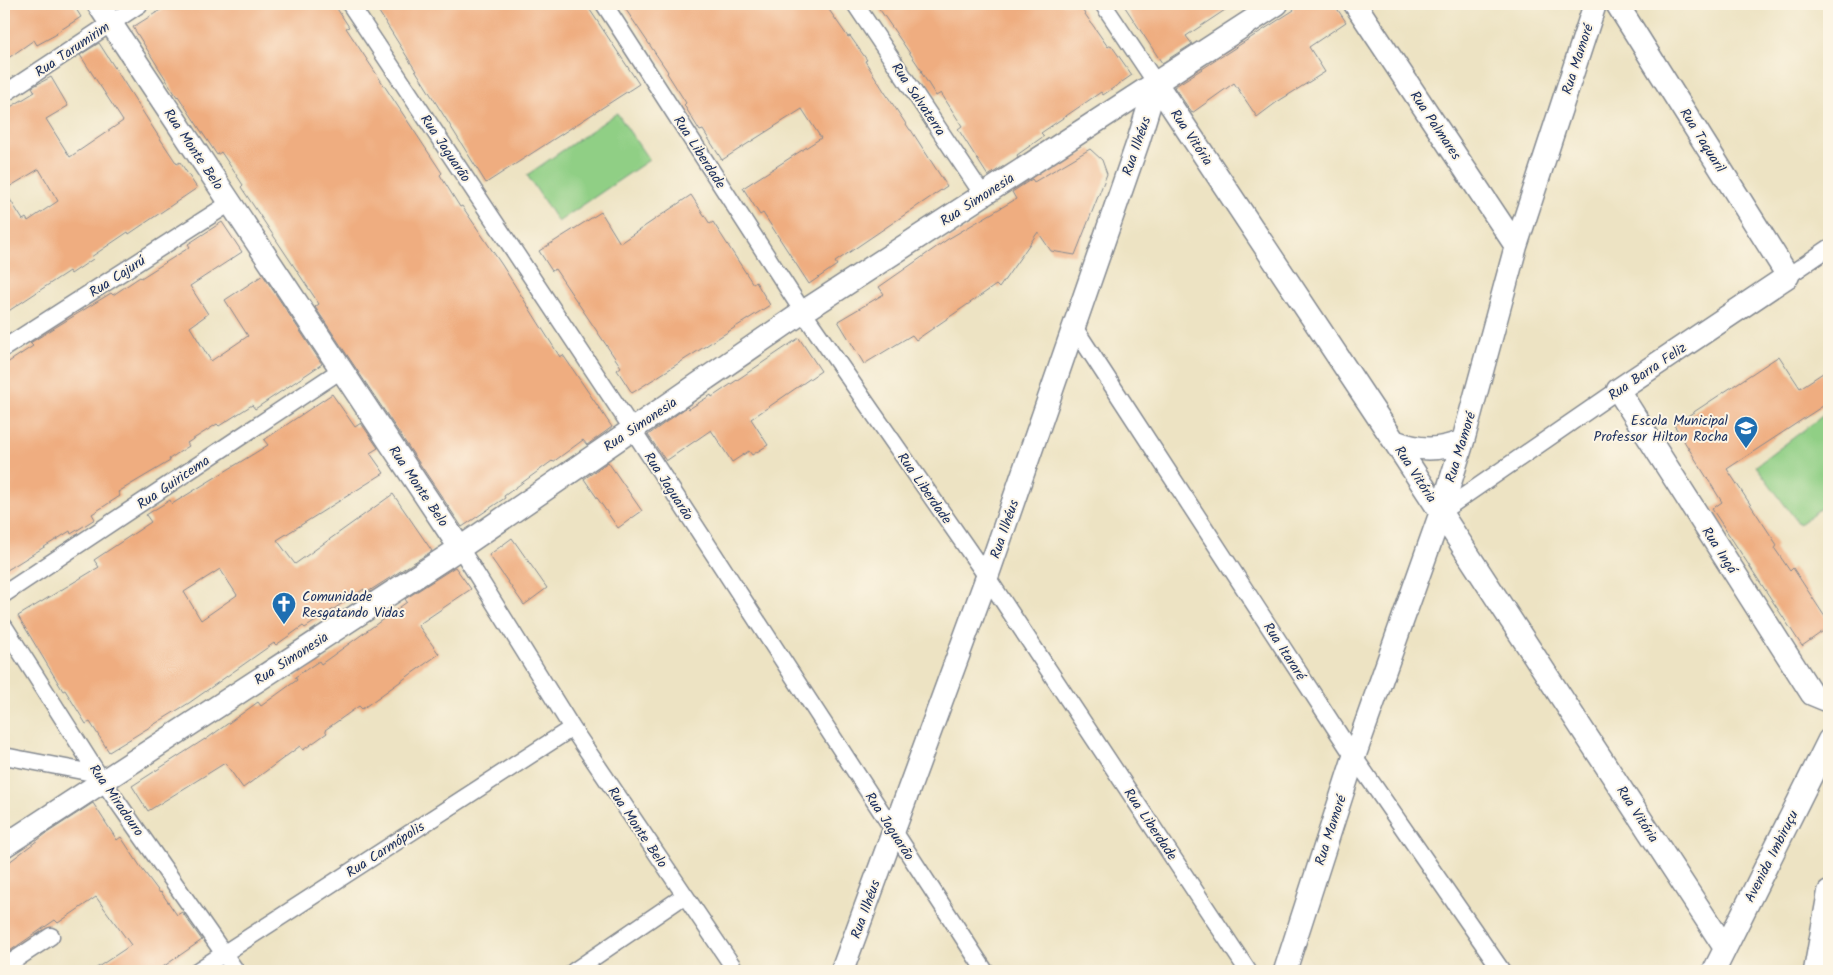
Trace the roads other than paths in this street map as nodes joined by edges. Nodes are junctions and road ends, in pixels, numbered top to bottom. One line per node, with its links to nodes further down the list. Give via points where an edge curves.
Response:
1 (98, 4): 11 (street, Rua Monte Belo)
2 (140, 4): 11 (street, Rua Tarumirim)
3 (350, 4): 28 (street, Rua Jaguarão)
4 (604, 4): 23 (street, Rua Liberdade)
5 (855, 4): 18 (street, Rua Salvaterra)
6 (1103, 4): 12 (street, Rua Vitória)
7 (1277, 4): 12 (street, Rua Simonesia)
8 (1355, 4): 20 (street, Rua Palmares)
9 (1595, 4): 20 (street, Rua Mamoré)
10 (1617, 4): 22 (street, Rua Taquaril)
11 (110, 23): 13 (street, Rua Tarumirim); 19 (street, Rua Monte Belo)
12 (1156, 83): 14 (street, Rua Simonesia); 15 (street, Rua Ilhéus); 16 (street, Rua Vitória)
13 (4, 94)
14 (1114, 116): 15 (street); 17 (street, via 1132,123); 18 (street, Rua Simonesia)
15 (1146, 117): 16 (street, via 1168,119); 17 (street, Rua Ilhéus)
16 (1186, 127): 29 (street, Rua Vitória)
17 (1138, 142): 24 (street, Rua Ilhéus)
18 (983, 195): 23 (street, Rua Simonesia)
19 (230, 203): 25 (street, Rua Cajurú); 26 (street, Rua Monte Belo)
20 (1516, 246): 30 (street, Rua Mamoré)
21 (1829, 248): 22 (street, Rua Barra Feliz)
22 (1788, 276): 27 (street, Rua Barra Feliz)
23 (803, 312): 28 (street, Rua Simonesia); 33 (street, Rua Liberdade)
24 (1074, 327): 33 (street, Rua Ilhéus); 40 (street, Rua Itararé)
25 (4, 348)
26 (341, 370): 32 (street, Rua Monte Belo); 34 (street, Rua Guiricema)
27 (1618, 390): 31 (street, Rua Barra Feliz); 36 (street, Rua Ingá, via 1812,694)
28 (632, 430): 32 (street, Rua Simonesia); 42 (street, Rua Jaguarão)
29 (1394, 440): 30 (street, via 1409,447 1427,449 1448,447); 31 (street, Rua Vitória)
30 (1463, 441): 31 (street, Rua Mamoré)
31 (1441, 512): 40 (street, Rua Mamoré); 47 (street, Rua Vitória)
32 (460, 548): 37 (street, Rua Monte Belo); 41 (street, Rua Simonesia)
33 (987, 577): 42 (street, Rua Ilhéus); 56 (street, Rua Liberdade)
34 (4, 594)
35 (4, 626): 41 (street, Rua Miradouro)
36 (1829, 701)
37 (572, 728): 45 (street, Rua Monte Belo); 48 (street, Rua Carmópolis)
38 (1829, 740): 47 (street, Avenida Imbiruçu)
39 (4, 756): 41 (street)
40 (1354, 757): 57 (street, Rua Mamoré); 58 (street, Rua Itararé)
41 (100, 777): 43 (street, Rua Simonesia); 48 (street, Rua Miradouro)
42 (893, 832): 54 (street, Rua Ilhéus); 55 (street, Rua Jaguarão)
43 (4, 846)
44 (1829, 892): 60 (street)
45 (684, 896): 52 (street); 53 (street, Rua Monte Belo)
46 (51, 936): 49 (street)
47 (1725, 948): 59 (street, Avenida Imbiruçu)
48 (224, 954): 50 (street, Rua Carmópolis); 51 (street, Rua Miradouro)
49 (4, 967)
50 (197, 971)
51 (236, 971)
52 (574, 971)
53 (736, 971)
54 (842, 971)
55 (985, 971)
56 (1248, 971)
57 (1285, 971)
58 (1502, 971)
59 (1714, 971)
60 (1815, 971)

